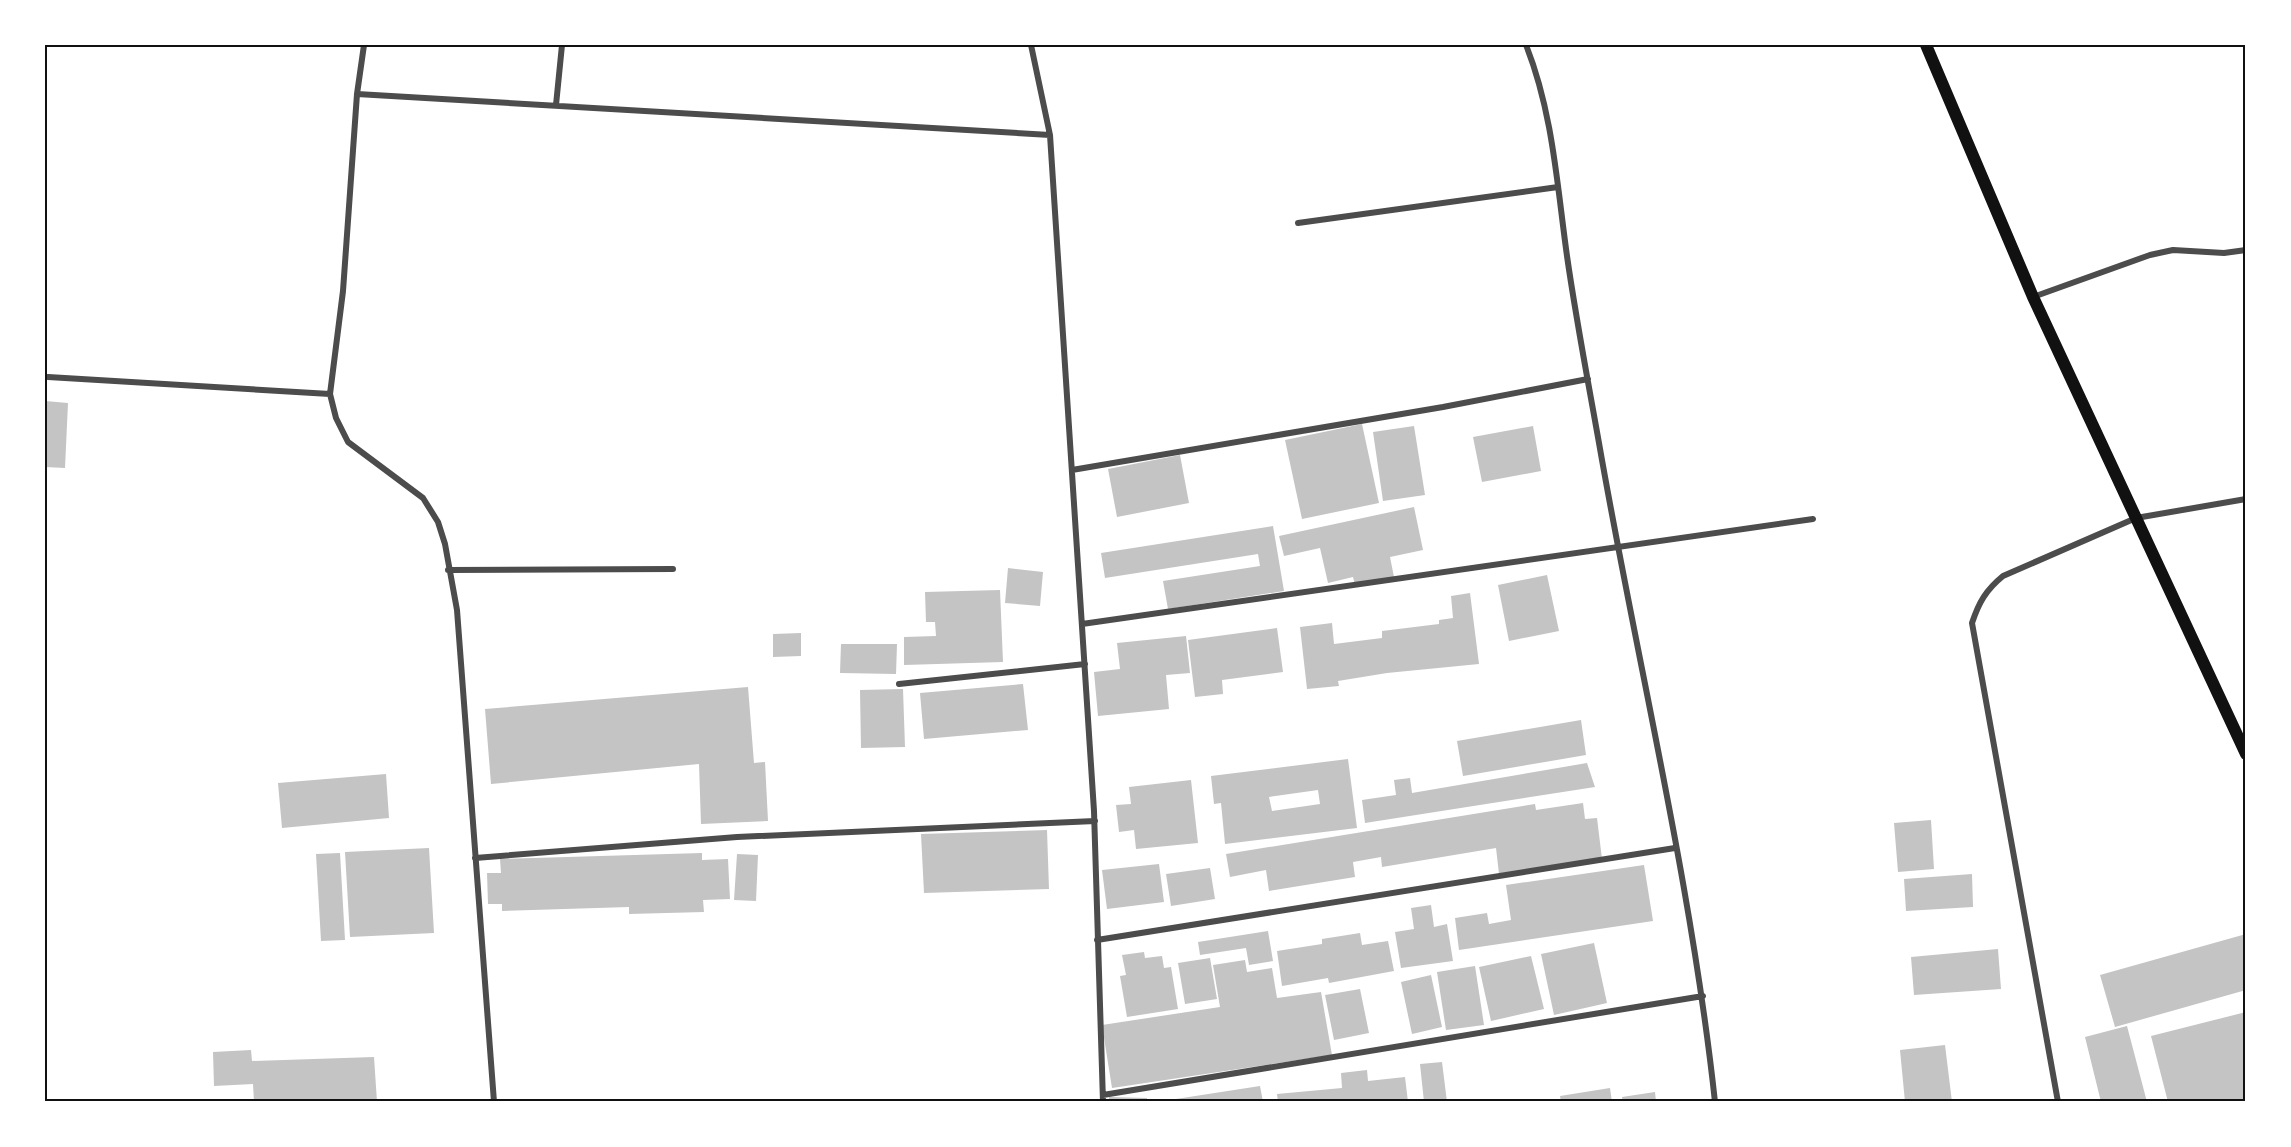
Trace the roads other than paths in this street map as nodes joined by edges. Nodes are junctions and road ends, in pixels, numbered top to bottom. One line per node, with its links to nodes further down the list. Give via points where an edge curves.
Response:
1 (364, 45): 6 (street)
2 (562, 45): 7 (street)
3 (1031, 45): 8 (street)
4 (1526, 45): 9 (street, via 1539,76)
5 (1926, 45): 12 (main road)
6 (357, 94): 7 (street); 15 (street, via 343,291)
7 (556, 105): 8 (street)
8 (1050, 135): 16 (street)
9 (1558, 186): 10 (street); 14 (street)
10 (1298, 223)
11 (2246, 250): 12 (street, via 2173,250 2150,255)
12 (2033, 297): 18 (main road)
13 (48, 377): 15 (street)
14 (1588, 379): 16 (street); 20 (street)
15 (330, 394): 22 (street, via 348,442 423,498 438,522)
16 (1072, 470): 23 (street)
17 (2246, 499): 18 (street)
18 (2136, 518): 26 (main road); 35 (street, via 2003,576 1986,590 1972,623)
19 (1813, 519): 20 (street)
20 (1617, 549): 23 (street); 28 (street)
21 (673, 569): 22 (street)
22 (448, 570): 29 (street, via 457,610)
23 (1082, 624): 24 (street)
24 (1085, 664): 25 (street); 27 (street)
25 (899, 684)
26 (2246, 754)
27 (1095, 821): 29 (street, via 737,837); 30 (street)
28 (1675, 848): 30 (street); 31 (street)
29 (475, 858): 33 (street)
30 (1097, 940): 32 (street)
31 (1704, 996): 32 (street); 34 (street)
32 (1103, 1099)
33 (494, 1102)
34 (1715, 1102)
35 (2058, 1102)

